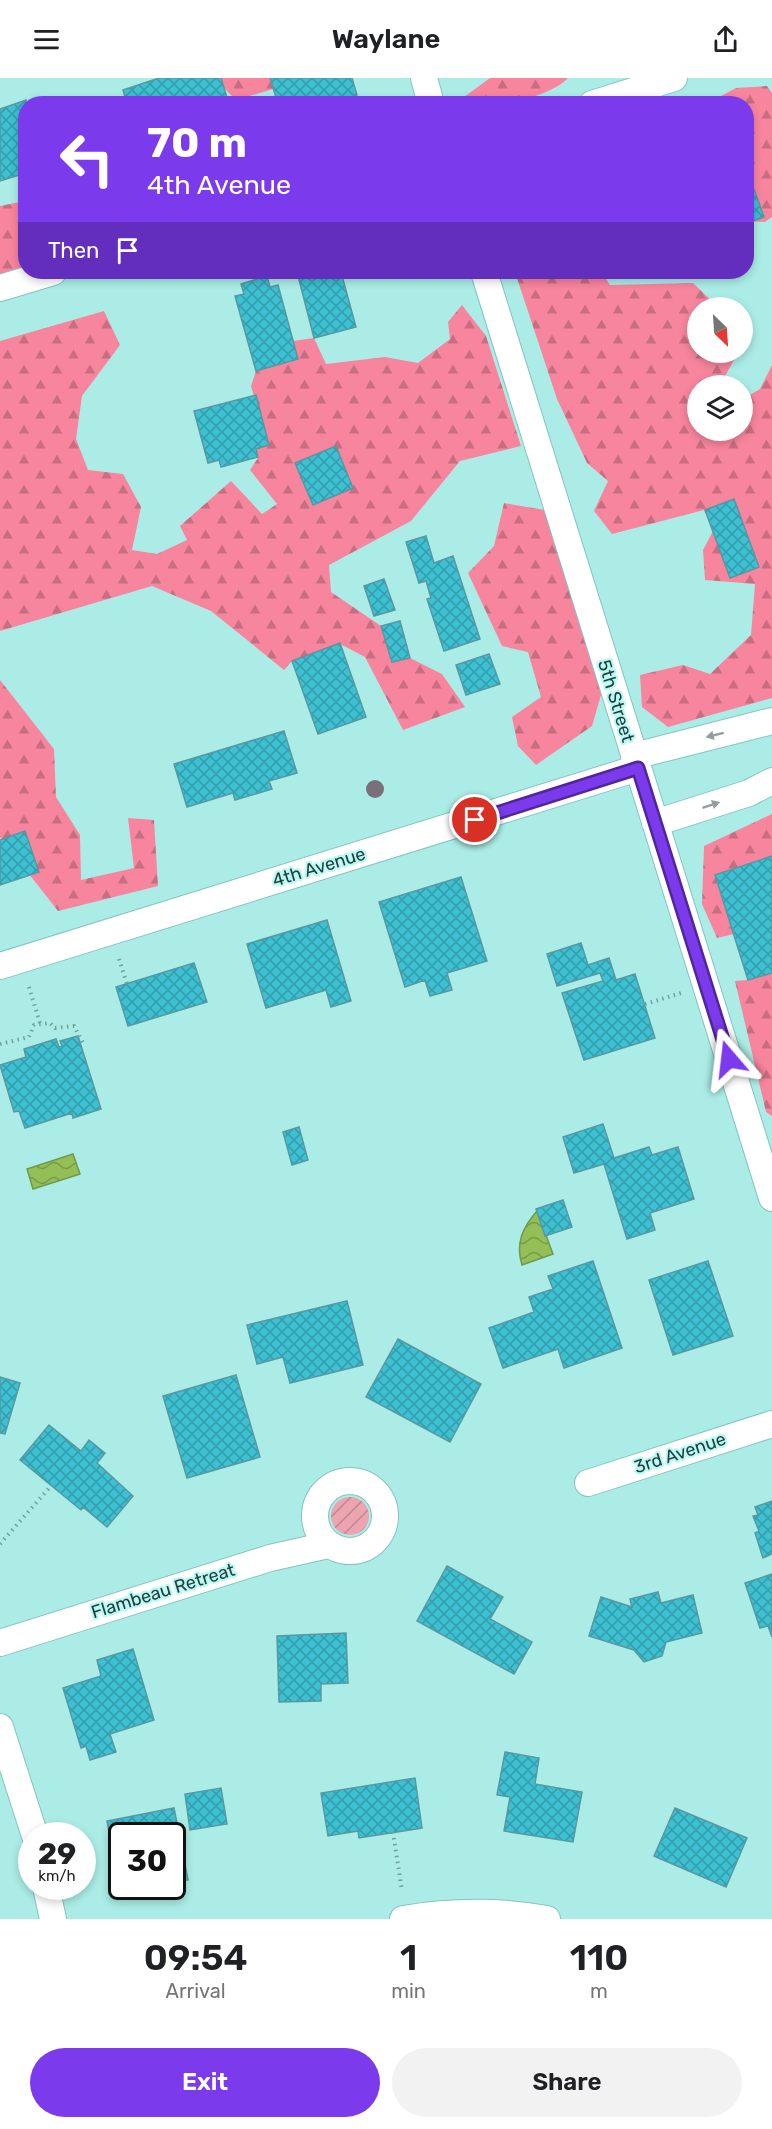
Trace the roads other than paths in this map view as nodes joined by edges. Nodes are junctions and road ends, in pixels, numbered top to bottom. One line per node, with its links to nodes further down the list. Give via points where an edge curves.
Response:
1 (424, 78): 3 (street)
2 (674, 78): 4 (street)
3 (430, 96)
4 (617, 96)
5 (30, 279): 7 (street)
6 (486, 279): 9 (street, 5th Street)
7 (0, 288)
8 (772, 721): 9 (street, 4th Avenue, one-way to 9)
9 (636, 762): 11 (street, 5th Street); 12 (street, 4th Avenue)
10 (772, 782): 11 (street, one-way to 10)
11 (655, 822): 13 (street, 5th Street)
12 (10, 962)
13 (771, 1188)
14 (772, 1424): 15 (street, 3rd Avenue)
15 (588, 1483)
16 (328, 1545): 17 (street, Flambeau Retreat, via 270,1557)
17 (0, 1643)
18 (0, 1727): 19 (street)
19 (30, 1822)
20 (48, 1900): 21 (street)
21 (52, 1919)
22 (404, 1919): 23 (street, via 441,1912 497,1912)
23 (546, 1919)

